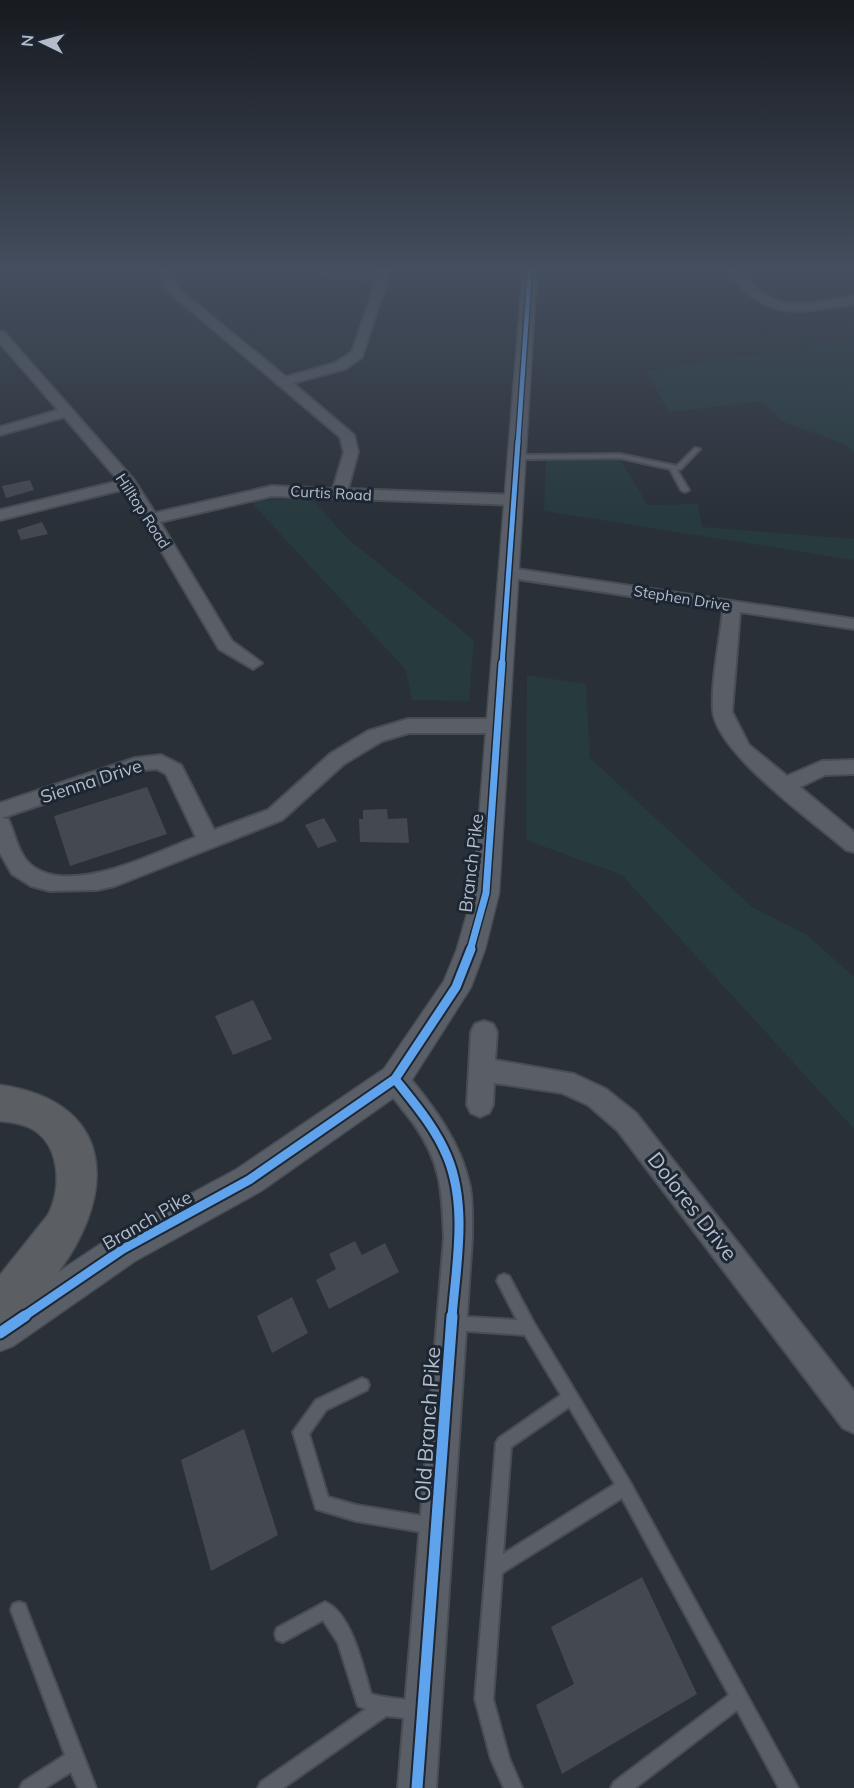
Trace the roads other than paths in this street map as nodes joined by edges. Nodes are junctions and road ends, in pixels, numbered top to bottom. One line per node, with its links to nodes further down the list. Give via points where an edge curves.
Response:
1 (13, 351): 5 (street, Hilltop Road)
2 (246, 351): 7 (street)
3 (359, 351): 7 (street, via 340,366)
4 (524, 351): 11 (street, Branch Pike)
5 (18, 357): 6 (street); 8 (street, Hilltop Road)
6 (0, 361)
7 (283, 382): 15 (street, via 351,443)
8 (67, 412): 9 (street); 13 (street, Hilltop Road)
9 (0, 430)
10 (696, 449): 12 (lane, via 679,468)
11 (517, 457): 12 (lane, via 617,455); 16 (street, Branch Pike)
12 (673, 468): 14 (lane)
13 (129, 483): 17 (street); 18 (street, Hilltop Road)
14 (685, 490)
15 (339, 494): 16 (street, Curtis Road); 18 (street, Curtis Road, via 261,492)
16 (514, 500): 19 (street, Branch Pike)
17 (0, 515)
18 (151, 519): 22 (street, Hilltop Road, via 225,645)
19 (510, 573): 20 (street, Stephen Drive); 23 (street, Branch Pike)
20 (732, 606): 21 (street, Stephen Drive); 25 (street, via 722,712 742,750)
21 (854, 624)
22 (253, 663)
23 (499, 719): 28 (street, via 426,724 391,730 361,742 318,774 275,815); 32 (street, Branch Pike, via 486,894 471,949 456,987)
24 (854, 767): 25 (street, via 822,768)
25 (783, 787): 29 (street)
26 (0, 811): 28 (street, Sienna Drive, via 142,763 161,762 174,770)
27 (0, 825): 28 (street, via 21,869 58,884 107,880)
28 (209, 842)
29 (854, 844)
30 (484, 1032): 31 (street)
31 (482, 1070): 34 (street); 42 (street, Dolores Drive, via 565,1082 597,1097 627,1122)
32 (395, 1079): 37 (street, Old Branch Pike, via 428,1120 444,1150 456,1187 458,1238); 39 (street, Branch Pike, via 249,1180 123,1249)
33 (0, 1103): 36 (highway, via 45,1115 57,1124 75,1156 77,1175 76,1194 58,1236)
34 (480, 1105)
35 (504, 1281): 38 (lane)
36 (0, 1308)
37 (452, 1323): 38 (lane); 44 (street, Old Branch Pike)
38 (530, 1328): 41 (lane)
39 (0, 1333)
40 (362, 1385): 44 (lane, via 321,1404 301,1432 322,1503)
41 (571, 1397): 43 (lane); 45 (lane, via 504,1443)
42 (854, 1417)
43 (625, 1487): 45 (lane); 48 (lane)
44 (437, 1527): 50 (street, Old Branch Pike)
45 (495, 1569): 56 (lane, via 484,1699 500,1759)
46 (18, 1610): 51 (lane)
47 (284, 1634): 49 (lane, via 325,1610 340,1629 364,1700)
48 (739, 1698): 57 (lane); 58 (lane)
49 (384, 1707): 50 (lane); 54 (lane)
50 (423, 1711): 55 (street, Old Branch Pike)
51 (75, 1759): 52 (lane); 53 (lane)
52 (29, 1788)
53 (87, 1788)
54 (267, 1788)
55 (417, 1788)
56 (513, 1788)
57 (620, 1788)
58 (789, 1788)

